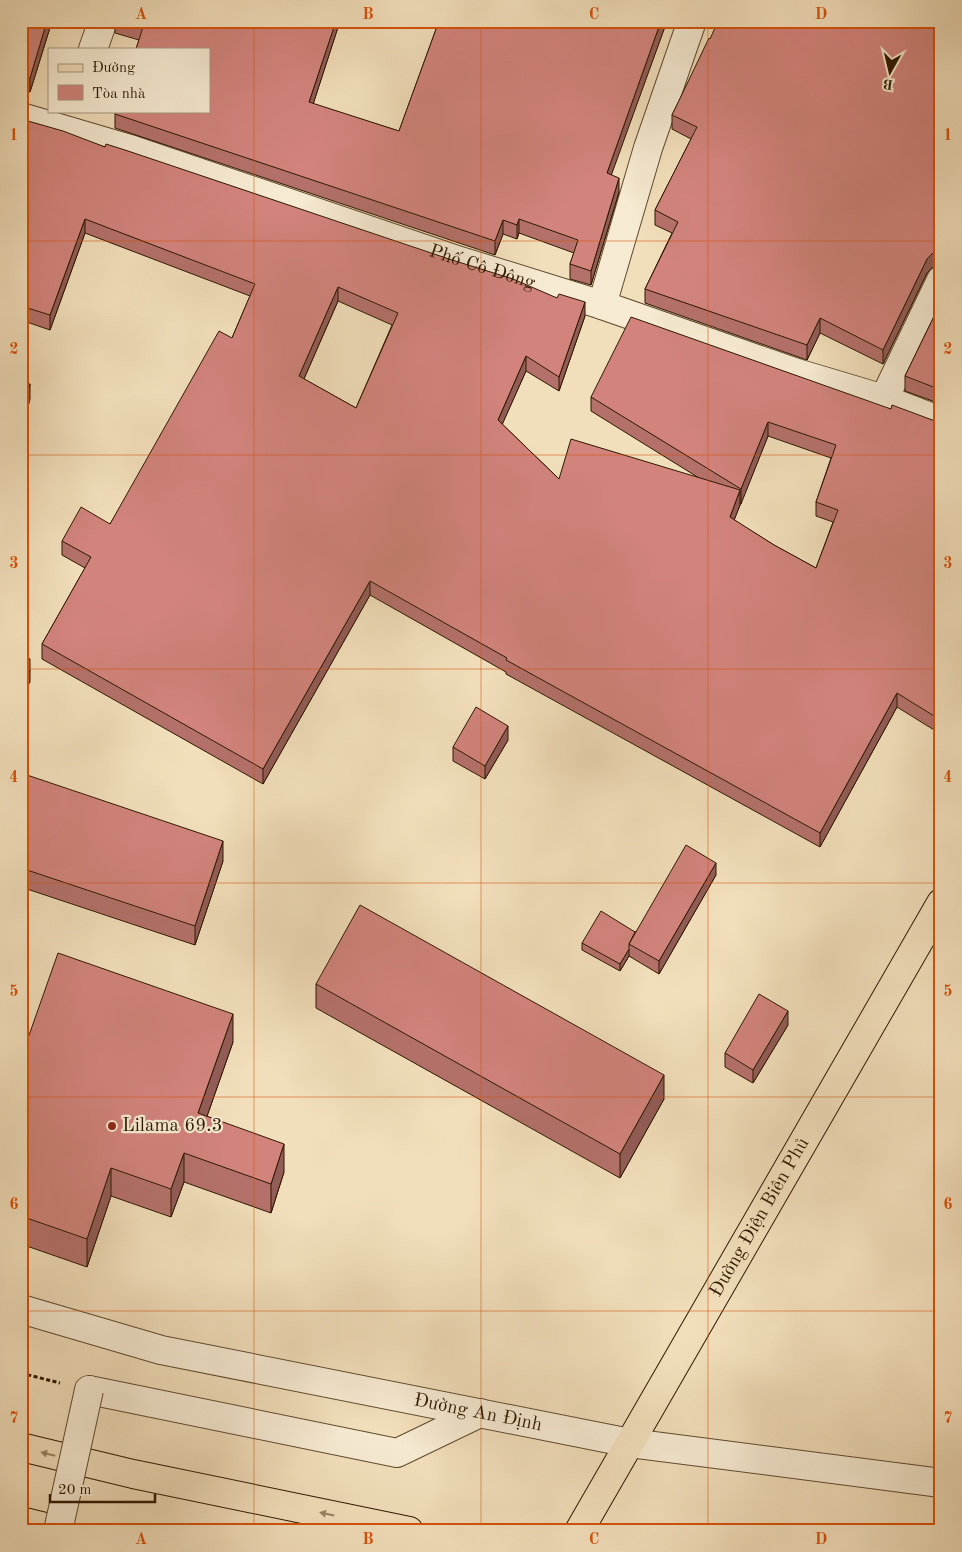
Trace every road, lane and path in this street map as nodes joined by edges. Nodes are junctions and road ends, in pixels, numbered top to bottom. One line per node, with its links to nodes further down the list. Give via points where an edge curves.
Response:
1 (103, 21): 3 (street)
2 (692, 21): 7 (street, via 648,148)
3 (93, 48)
4 (21, 117): 5 (street, Phố Cô Đông)
5 (67, 121): 7 (street, Phố Cô Đông, via 133,150 454,260)
6 (941, 280): 8 (street)
7 (602, 305): 8 (street, Phố Cô Đông, via 797,373)
8 (884, 399): 9 (street, Phố Cô Đông)
9 (941, 421)
10 (941, 903): 15 (main road, Đường Điện Biên Phủ)
11 (21, 1310): 14 (street, Đường An Định, via 161,1350)
12 (21, 1373): 13 (path)
13 (89, 1390): 14 (street, via 397,1453); 19 (street, bridge)
14 (480, 1413): 15 (street, Đường An Định)
15 (630, 1442): 17 (street, Đường An Định); 21 (main road, Đường Điện Biên Phủ)
16 (21, 1447): 20 (main road, one-way to 16, via 133,1474)
17 (941, 1483)
18 (21, 1522): 19 (main road)
19 (60, 1531)
20 (409, 1531)
21 (579, 1531)

